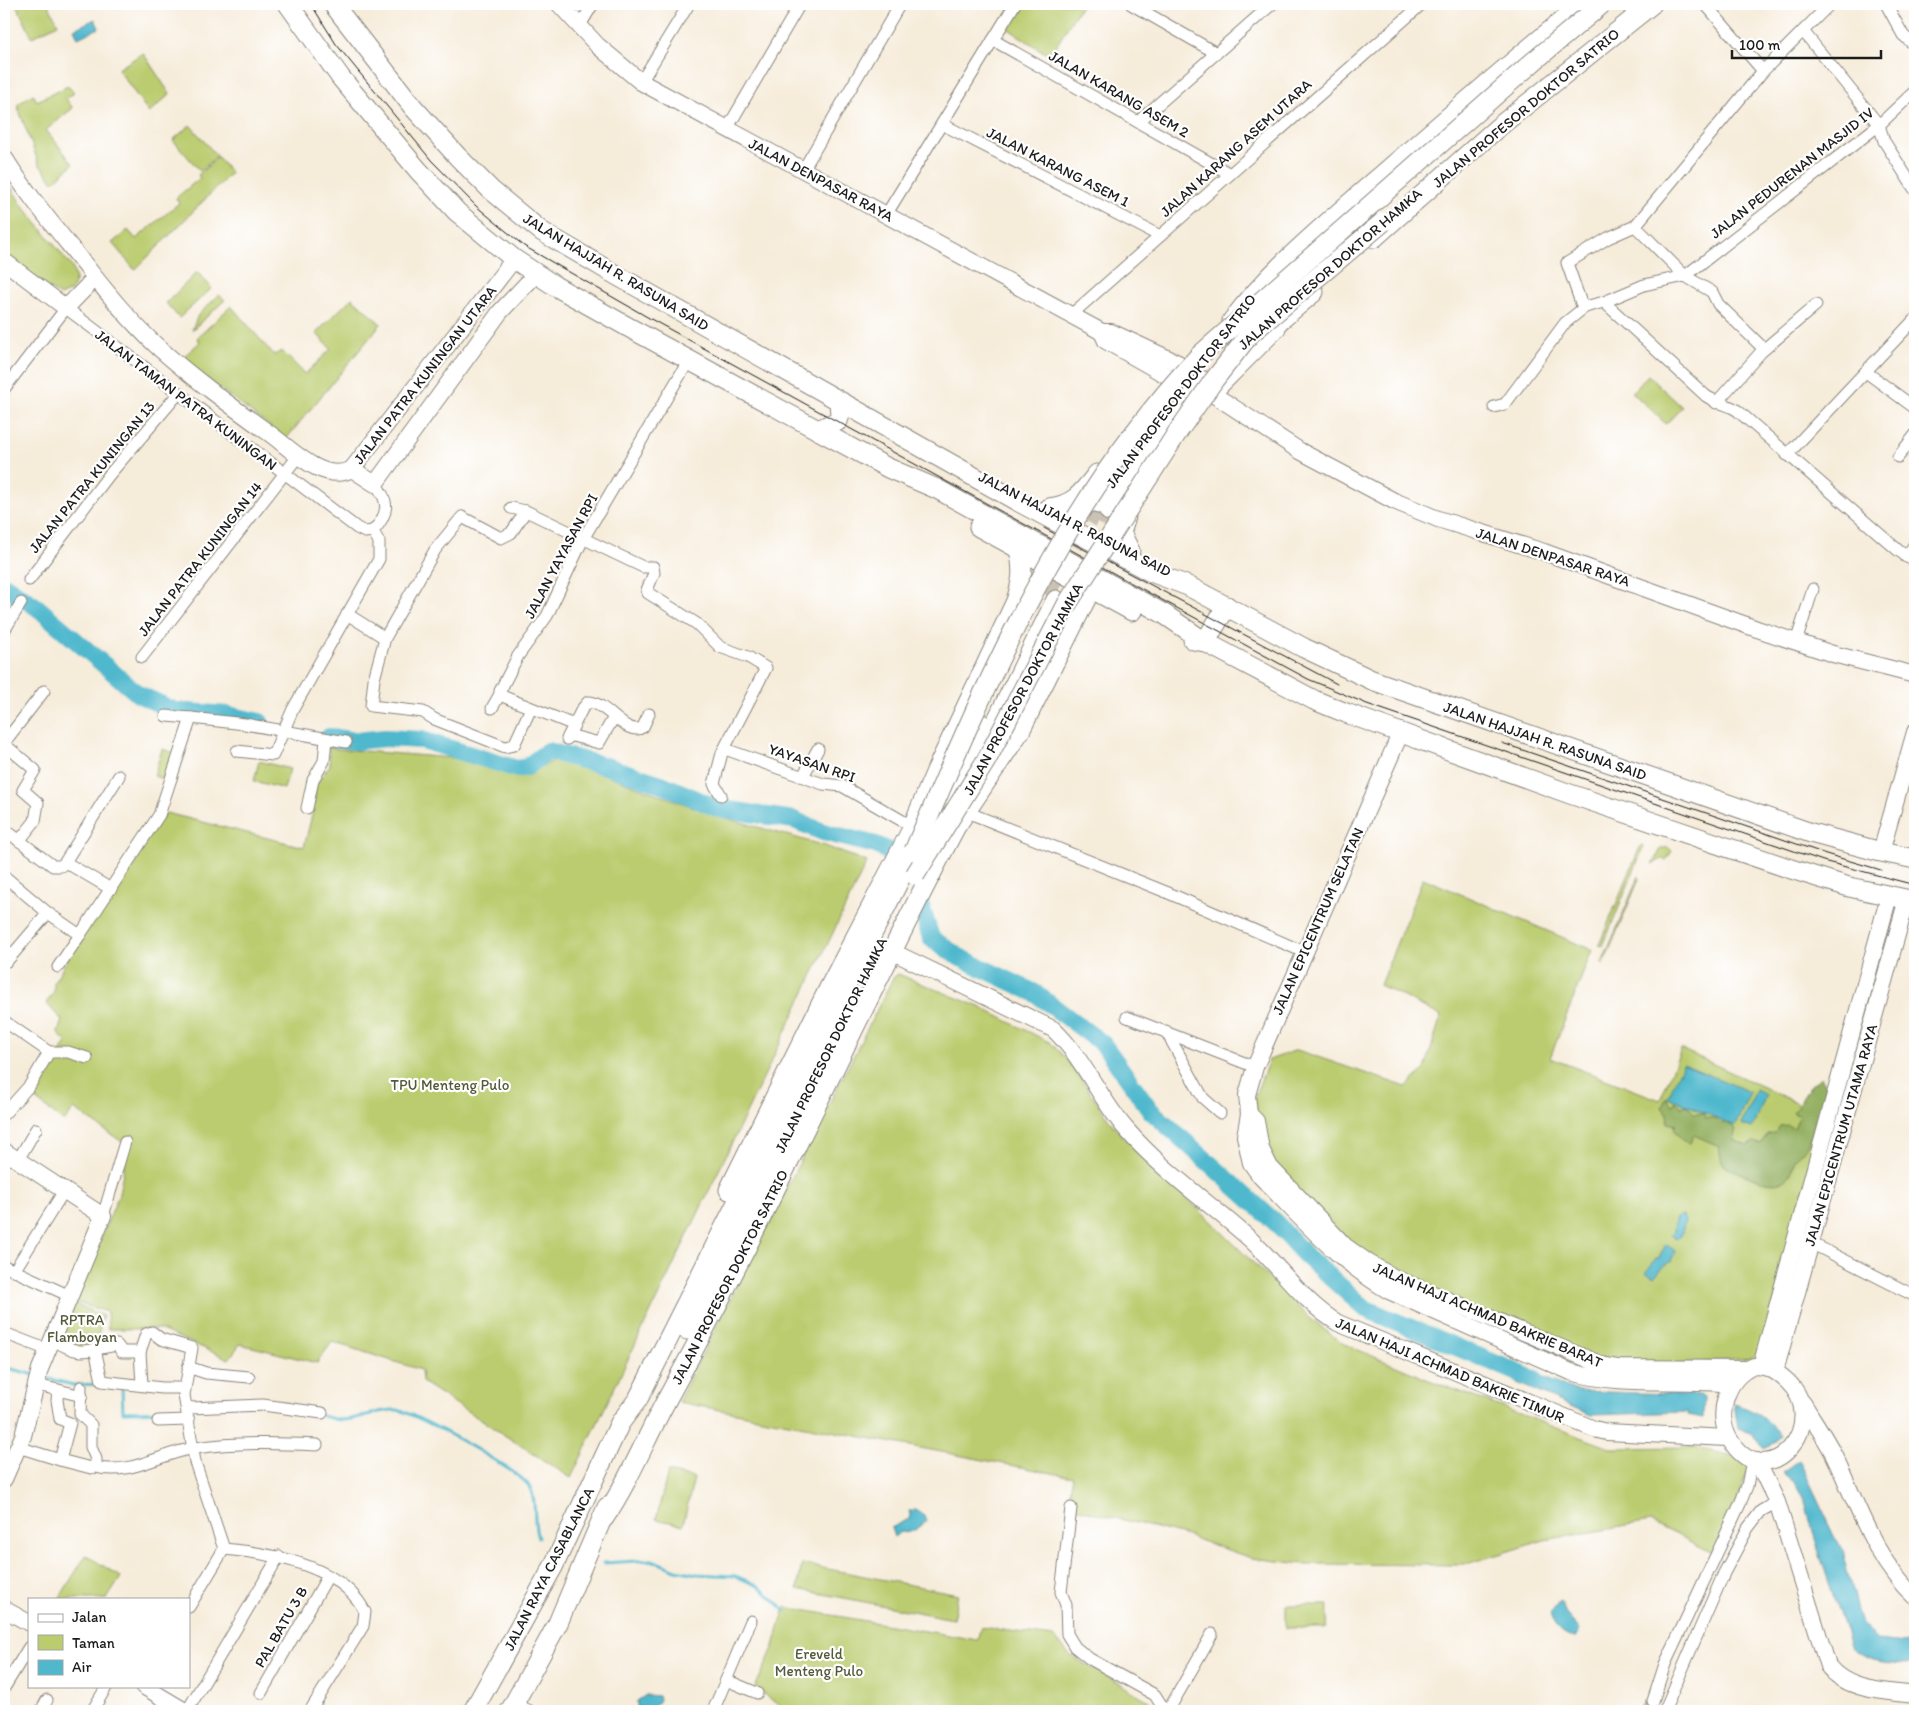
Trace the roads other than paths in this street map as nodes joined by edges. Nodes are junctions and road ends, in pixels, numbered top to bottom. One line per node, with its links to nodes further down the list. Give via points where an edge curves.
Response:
1 (288, 4): 37 (main road, via 341,78 418,170 457,212)
2 (333, 4): 57 (main road, JALAN HAJJAH R. RASUNA SAID, via 413,107 491,190 530,224)
3 (559, 4): 18 (street, JALAN DENPASAR RAYA)
4 (593, 4): 18 (street)
5 (689, 4): 24 (street)
6 (800, 4): 29 (street)
7 (900, 4): 31 (street)
8 (1016, 4): 20 (street)
9 (1131, 4): 22 (street)
10 (1272, 4): 22 (street)
11 (1422, 4): 32 (street, JALAN KARANG ASEM UTARA)
12 (1583, 4): 42 (main road, JALAN PROFESOR DOKTOR SATRIO, via 1470,98)
13 (1602, 4): 170 (main road, JALAN PROFESOR DOKTOR HAMKA, bridge, via 1199,356 1159,400 1096,484 1014,627 962,737 914,851)
14 (1647, 4): 48 (main road, JALAN PROFESOR DOKTOR SATRIO, via 1496,129); 170 (main road, JALAN PROFESOR DOKTOR HAMKA, bridge, via 1507,112 1250,334 1214,380 1166,448 1067,604 987,759 916,875)
15 (1705, 4): 23 (street)
16 (1830, 4): 19 (street)
17 (1886, 4): 21 (street, via 1904,35)
18 (579, 27): 24 (street, JALAN DENPASAR RAYA)
19 (1803, 31): 23 (street); 28 (street)
20 (993, 40): 26 (street, JALAN KARANG ASEM 2); 27 (street)
21 (1915, 46)
22 (1216, 53): 26 (street)
23 (1762, 71): 35 (street)
24 (641, 82): 29 (street, JALAN DENPASAR RAYA)
25 (1915, 91): 28 (street, JALAN PEDURENAN MASJID IV)
26 (1138, 122): 32 (street, JALAN KARANG ASEM 2)
27 (942, 124): 34 (street); 36 (street, JALAN KARANG ASEM 1)
28 (1879, 125): 33 (street, via 1884,141); 40 (street, JALAN PEDURENAN MASJID IV)
29 (727, 129): 31 (street, JALAN DENPASAR RAYA)
30 (4, 157): 41 (street, JALAN TAMAN PATRA KUNINGAN, via 28,195)
31 (803, 170): 34 (street, JALAN DENPASAR RAYA)
32 (1230, 174): 36 (street, JALAN KARANG ASEM UTARA)
33 (1915, 190)
34 (886, 215): 47 (street, JALAN DENPASAR RAYA)
35 (1635, 226): 40 (street); 45 (street, via 1567,263)
36 (1160, 236): 47 (street, JALAN KARANG ASEM UTARA)
37 (514, 259): 39 (main road); 68 (street, JALAN PATRA KUNINGAN UTARA)
38 (4, 261): 46 (street, JALAN TAMAN PATRA KUNINGAN)
39 (536, 274): 51 (main road); 70 (street, JALAN PATRA KUNINGAN UTARA, via 500,312)
40 (1685, 276): 43 (street, JALAN PEDURENAN MASJID IV, via 1649,284); 50 (street, via 1712,292 1718,304)
41 (95, 278): 46 (street); 63 (street, JALAN TAMAN PATRA KUNINGAN, via 158,348 202,385)
42 (1253, 294): 52 (main road); 74 (main road, JALAN PROFESOR DOKTOR SATRIO)
43 (1604, 302): 45 (street, JALAN PEDURENAN MASJID IV); 58 (street)
44 (1816, 305): 50 (street)
45 (1585, 307): 59 (street, via 1565,323 1505,404)
46 (66, 308): 54 (street); 55 (street, JALAN TAMAN PATRA KUNINGAN)
47 (1071, 315): 52 (street, JALAN DENPASAR RAYA, via 1102,332 1106,341)
48 (1283, 318): 56 (main road); 74 (main road, JALAN PROFESOR DOKTOR SATRIO, via 1228,356 1213,372 1185,404)
49 (1915, 319): 53 (street)
50 (1764, 349): 58 (street)
51 (689, 360): 61 (main road); 77 (street, JALAN YAYASAN RPI)
52 (1177, 371): 71 (main road, via 1159,390)
53 (1866, 372): 60 (street); 64 (street)
54 (4, 389)
55 (178, 394): 69 (street, JALAN TAMAN PATRA KUNINGAN); 82 (street, JALAN PATRA KUNINGAN 13, via 109,475)
56 (1211, 394): 74 (main road); 94 (street, JALAN DENPASAR RAYA, via 1300,451 1394,501)
57 (839, 401): 61 (main road, via 838,421); 67 (main road, JALAN HAJJAH R. RASUNA SAID)
58 (1716, 403): 64 (street, via 1734,408)
59 (1494, 407)
60 (1915, 408)
61 (818, 430): 66 (main road)
62 (1915, 436): 65 (street)
63 (299, 455): 68 (street, JALAN TAMAN PATRA KUNINGAN, via 327,472 341,473); 69 (street, JALAN PATRA KUNINGAN 14)
64 (1787, 455): 81 (street)
65 (1898, 457)
66 (888, 468): 79 (main road, via 916,491); 93 (main road, via 937,489 1164,614)
67 (960, 468): 73 (main road, JALAN HAJJAH R. RASUNA SAID, via 985,474); 83 (main road, JALAN HAJJAH R. RASUNA SAID, via 1151,572)
68 (352, 469): 70 (street, JALAN PATRA KUNINGAN UTARA)
69 (282, 473): 76 (street, JALAN TAMAN PATRA KUNINGAN, via 357,528 364,532); 95 (street, JALAN PATRA KUNINGAN 14)
70 (375, 484): 76 (street, JALAN PATRA KUNINGAN UTARA, via 386,503 384,515)
71 (1086, 488): 73 (main road, via 1067,505); 74 (main road, via 1085,510 1112,527 1120,524)
72 (511, 508): 75 (street)
73 (1048, 508): 80 (main road, JALAN HAJJAH R. RASUNA SAID)
74 (1111, 510): 80 (main road)
75 (526, 511): 77 (street); 92 (street, via 512,533 501,538 462,517 435,550)
76 (373, 531): 89 (street, via 379,542 379,559)
77 (583, 539): 98 (street, JALAN YAYASAN RPI, via 547,616 507,674); 113 (street, via 643,567 653,567 648,593 697,624 720,647 748,656 766,668)
78 (1915, 544): 81 (street)
79 (1018, 550): 84 (main road); 86 (main road, via 1023,579)
80 (1130, 551): 83 (main road, JALAN HAJJAH R. RASUNA SAID)
81 (1910, 559)
82 (29, 580)
83 (1188, 586): 88 (main road, JALAN HAJJAH R. RASUNA SAID)
84 (1092, 589): 90 (main road); 93 (main road, via 1185,638)
85 (1813, 589): 94 (street)
86 (1016, 601): 90 (main road, via 1026,590 1042,584 1074,604); 121 (main road)
87 (21, 603): 91 (street)
88 (1227, 606): 93 (main road); 125 (main road, JALAN HAJJAH R. RASUNA SAID, via 1372,680 1740,809)
89 (347, 614): 92 (street); 105 (street)
90 (1076, 619): 120 (main road, via 1020,731)
91 (4, 631)
92 (386, 638): 100 (street, via 374,679 371,706 423,712 442,723 505,747 514,745)
93 (1205, 642): 106 (main road, via 1314,700)
94 (1796, 642): 96 (street, JALAN DENPASAR RAYA)
95 (142, 657)
96 (1915, 676)
97 (44, 691): 111 (street)
98 (500, 694): 99 (street, JALAN YAYASAN RPI); 100 (street)
99 (492, 708)
100 (531, 708): 108 (street)
101 (649, 714): 104 (street, via 640,729)
102 (166, 716): 103 (street)
103 (191, 718): 105 (street); 129 (street, via 160,815)
104 (614, 718): 108 (street, via 599,743); 108 (street, via 600,704 591,702 584,706)
105 (285, 728): 109 (street); 114 (street, via 273,755)
106 (1401, 732): 130 (main road, via 1763,860 1833,882); 136 (street, JALAN EPICENTRUM SELATAN)
107 (1915, 732): 125 (street)
108 (570, 733)
109 (326, 739): 110 (street); 119 (street, via 324,761 313,780)
110 (346, 742)
111 (4, 744): 124 (street, via 35,770 22,790 38,803 37,817)
112 (818, 749): 117 (street)
113 (724, 750): 117 (street, YAYASAN RPI); 118 (street, via 714,784)
114 (238, 751)
115 (1915, 759): 126 (street, via 1892,840 1894,848)
116 (119, 776): 127 (street)
117 (803, 776): 121 (street, YAYASAN RPI, via 822,784 842,786)
118 (721, 795)
119 (307, 808)
120 (967, 812): 122 (main road); 136 (street)
121 (913, 827): 122 (main road, JALAN PROFESOR DOKTOR SATRIO, via 948,795 1051,597 968,780); 175 (main road, JALAN PROFESOR DOKTOR SATRIO, via 830,986 653,1344 625,1402)
122 (955, 828): 135 (main road, JALAN PROFESOR DOKTOR SATRIO)
123 (4, 829): 124 (street)
124 (19, 841): 127 (street, via 53,866)
125 (1881, 852): 126 (main road, JALAN HAJJAH R. RASUNA SAID)
126 (1909, 858)
127 (65, 862): 129 (street)
128 (4, 876): 131 (street)
129 (110, 889): 134 (street)
130 (1904, 899): 132 (street, JALAN EPICENTRUM UTAMA RAYA); 133 (street, JALAN EPICENTRUM UTAMA RAYA)
131 (48, 913): 134 (street); 137 (street, via 7,961)
132 (1881, 929): 133 (street); 153 (street, JALAN EPICENTRUM UTAMA RAYA)
133 (1897, 934): 153 (street, JALAN EPICENTRUM UTAMA RAYA)
134 (80, 935): 138 (street)
135 (893, 952): 176 (street, JALAN HAJI ACHMAD BAKRIE TIMUR, via 1053,1028 1132,1136 1252,1241 1321,1312 1338,1324 1594,1429); 186 (main road, JALAN PROFESOR DOKTOR SATRIO, via 714,1315)
136 (1304, 952): 144 (street, JALAN EPICENTRUM SELATAN)
137 (4, 959)
138 (58, 967)
139 (1127, 1017): 141 (street)
140 (4, 1021): 142 (street)
141 (1166, 1031): 144 (street); 145 (street, via 1203,1098)
142 (49, 1052): 143 (street, via 68,1052); 146 (street, via 30,1085)
143 (87, 1058)
144 (1255, 1066): 147 (street, JALAN EPICENTRUM SELATAN, via 1247,1095)
145 (1220, 1113)
146 (4, 1114)
147 (1249, 1114): 163 (street, JALAN HAJI ACHMAD BAKRIE BARAT, via 1251,1162 1260,1177 1329,1238 1351,1267 1389,1291 1571,1372 1590,1378)
148 (36, 1129): 150 (street)
149 (125, 1142): 152 (street)
150 (9, 1157): 151 (street)
151 (64, 1191): 152 (street); 154 (street)
152 (103, 1216): 155 (street)
153 (1804, 1240): 156 (street); 162 (street, JALAN EPICENTRUM UTAMA RAYA)
154 (9, 1269): 155 (street)
155 (70, 1296): 158 (street)
156 (1915, 1296)
157 (4, 1333): 158 (street)
158 (50, 1344): 159 (street, via 80,1352); 165 (street)
159 (95, 1349): 160 (street, via 117,1345 122,1352); 167 (street, via 102,1381)
160 (140, 1352): 161 (street, via 146,1334 152,1332 161,1339 192,1348); 167 (street)
161 (188, 1367): 164 (street, via 206,1373); 168 (street)
162 (1761, 1369): 163 (street, JALAN HAJI ACHMAD BAKRIE BARAT); 166 (street); 171 (street, via 1796,1390)
163 (1607, 1373): 166 (street, JALAN HAJI ACHMAD BAKRIE BARAT)
164 (249, 1377)
165 (38, 1378): 169 (street); 179 (street)
166 (1732, 1384): 176 (street, via 1724,1408)
167 (142, 1385): 168 (street)
168 (184, 1388): 172 (street)
169 (58, 1390): 180 (street, via 60,1419 70,1423); 182 (street, via 82,1392 80,1414 91,1425)
170 (650, 1390): 175 (main road, JALAN PROFESOR DOKTOR HAMKA); 186 (main road, JALAN PROFESOR DOKTOR HAMKA)
171 (1801, 1401): 181 (street, via 1802,1424 1789,1451 1773,1461); 190 (street, via 1830,1448 1890,1567)
172 (188, 1412): 173 (street, via 191,1408 263,1405); 174 (street); 178 (street)
173 (322, 1413)
174 (158, 1421)
175 (620, 1423): 210 (main road, JALAN RAYA CASABLANCA, via 553,1567)
176 (1728, 1438): 181 (street, via 1733,1446)
177 (317, 1445): 178 (street, via 252,1442)
178 (193, 1448): 182 (street, via 139,1466 122,1469); 187 (street)
179 (12, 1451): 180 (street); 183 (street)
180 (60, 1460): 182 (street)
181 (1755, 1461): 184 (street); 184 (street, via 1740,1504 1665,1664 1654,1699 1666,1705 1724,1573 1748,1528 1761,1511)
182 (95, 1467)
183 (4, 1479)
184 (1776, 1502): 203 (street, via 1828,1666 1844,1681 1858,1686)
185 (1071, 1508): 212 (street, via 1061,1592 1066,1605 1067,1634 1075,1647 1090,1659 1155,1695)
186 (604, 1518): 205 (main road, JALAN RAYA CASABLANCA)
187 (224, 1549): 188 (street); 191 (street)
188 (280, 1556): 189 (street); 208 (street)
189 (328, 1576): 202 (street, PAL BATU 3 B); 209 (street, via 358,1602 365,1621)
190 (1915, 1597)
191 (190, 1605)
192 (4, 1609): 194 (street)
193 (751, 1620): 197 (street)
194 (28, 1622)
195 (1209, 1639): 212 (street)
196 (28, 1649): 198 (street)
197 (726, 1680): 201 (street); 211 (street)
198 (4, 1688)
199 (106, 1688): 207 (street)
200 (146, 1688): 208 (street)
201 (757, 1692)
202 (261, 1693)
203 (1915, 1695)
204 (47, 1700): 206 (street)
205 (518, 1709)
206 (41, 1711)
207 (92, 1711)
208 (186, 1711)
209 (310, 1711)
210 (473, 1711)
211 (714, 1711)
212 (1166, 1711)

